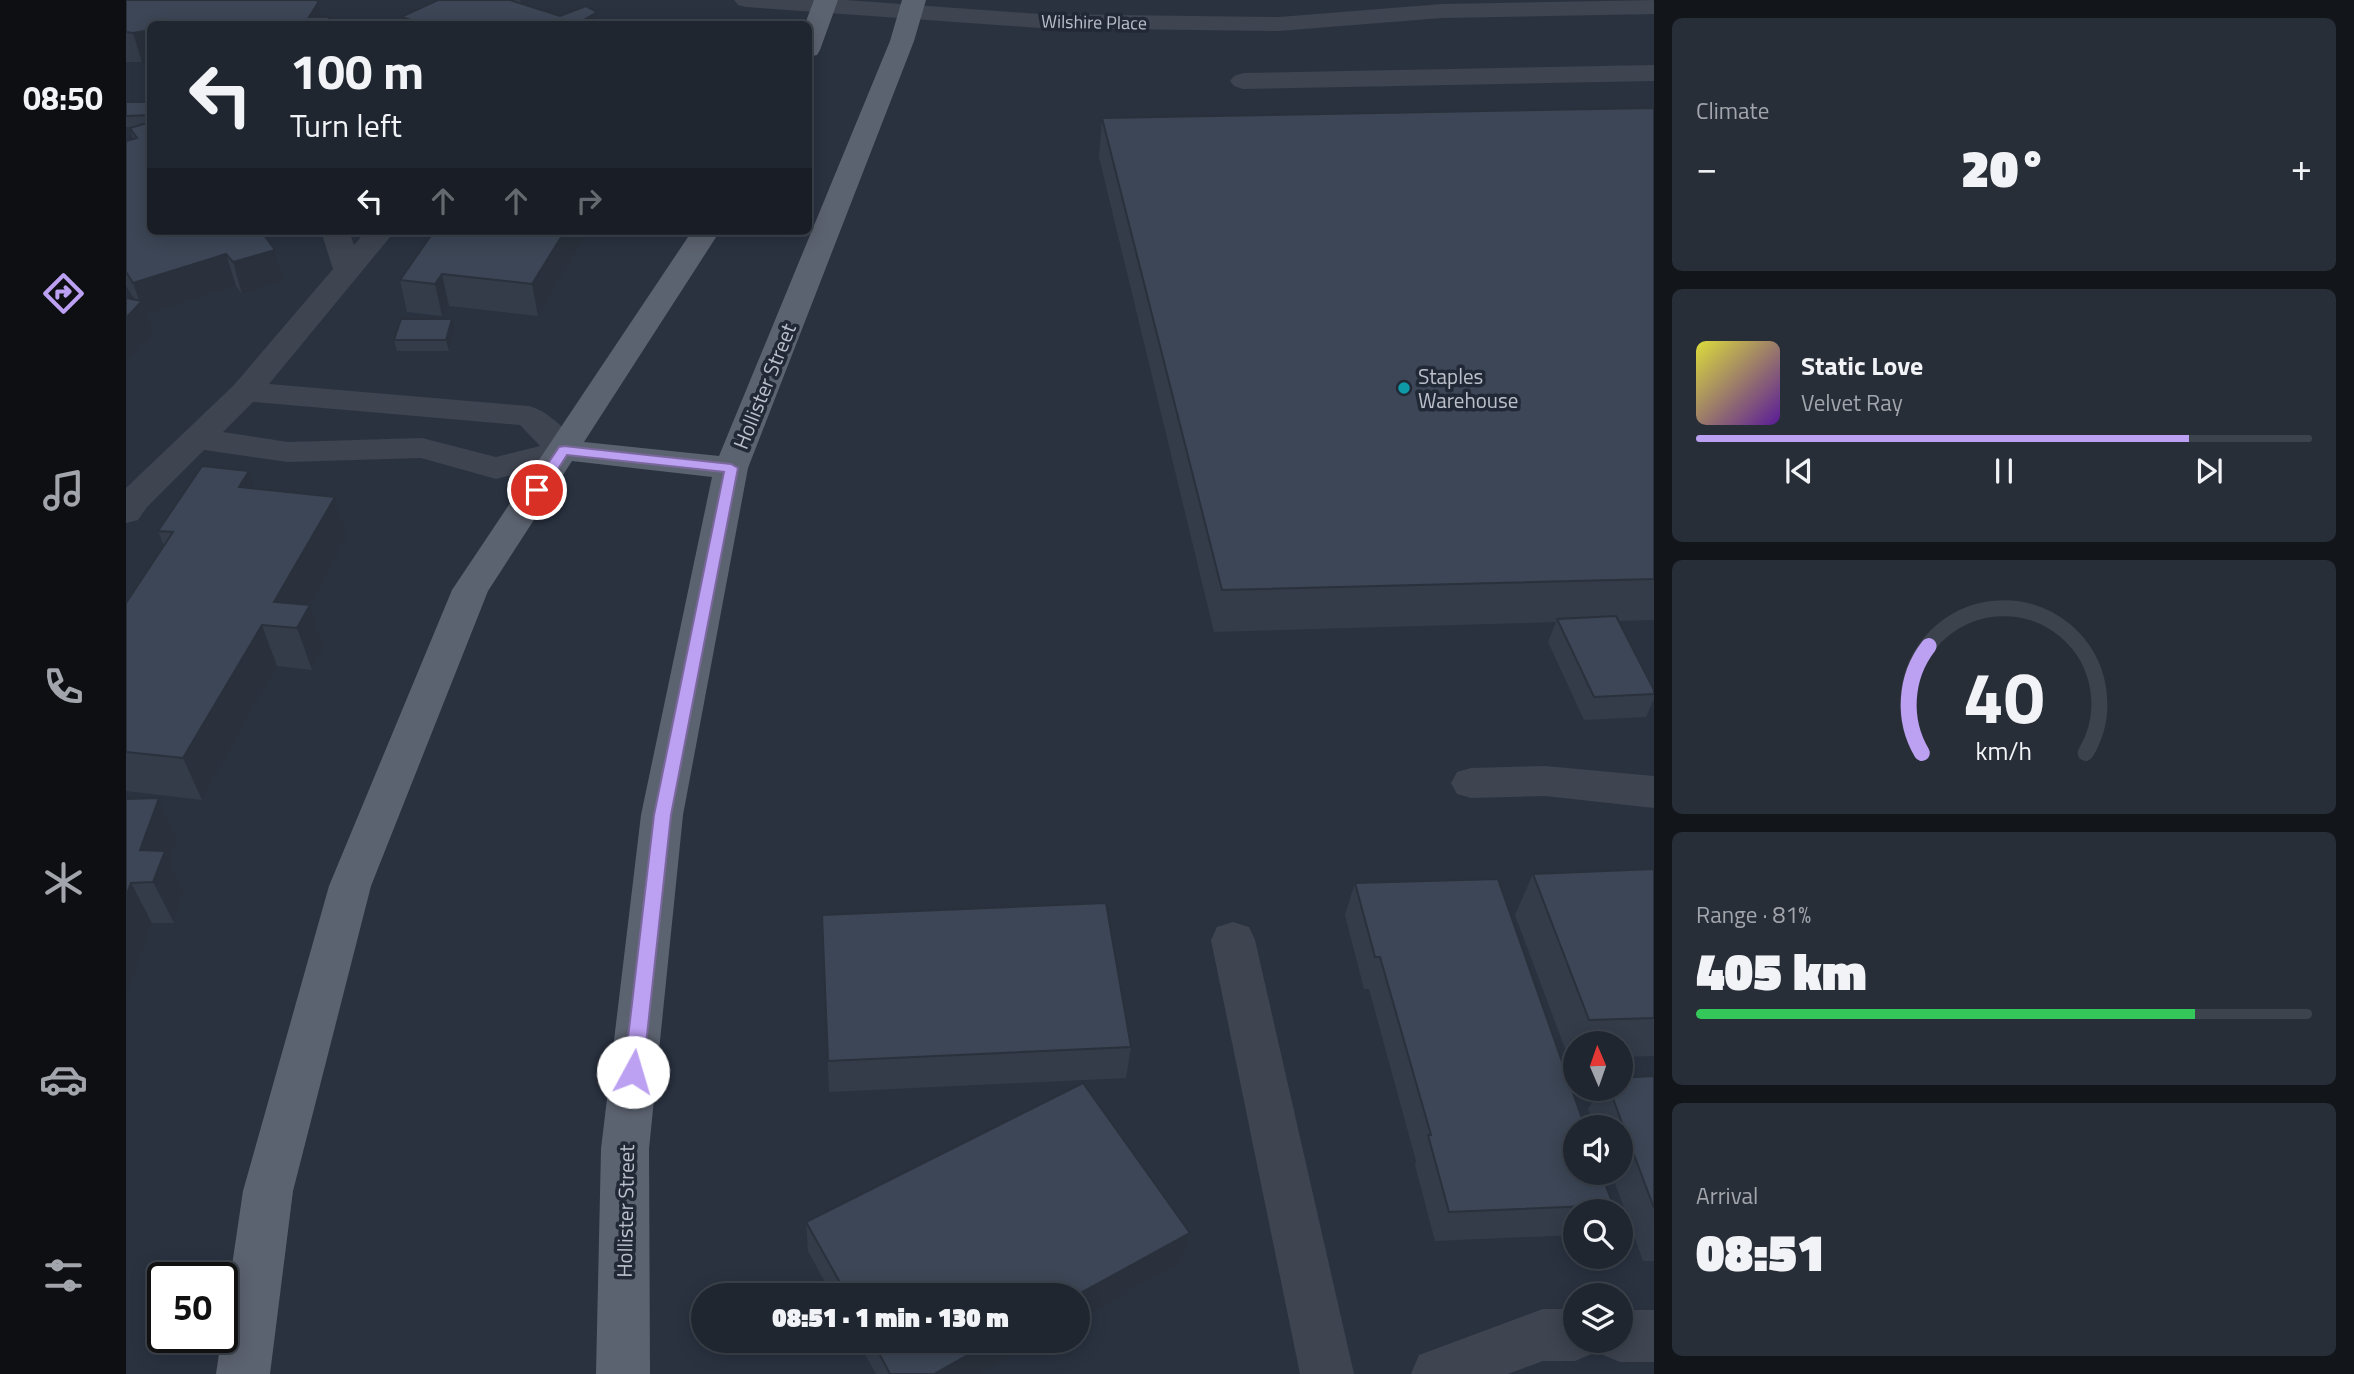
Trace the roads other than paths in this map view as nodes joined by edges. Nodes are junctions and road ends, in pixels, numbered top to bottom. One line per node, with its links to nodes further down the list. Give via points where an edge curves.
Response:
1 (746, 0): 3 (street, Wilshire Place)
2 (1279, 1): 6 (street, Wilshire Place)
3 (825, 2): 4 (street, Wilshire Place); 7 (main road)
4 (913, 5): 6 (street, Wilshire Place, via 1040,21 1279,24); 17 (main road, Hollister Street)
5 (1654, 7): 6 (street, Wilshire Place)
6 (1442, 11)
7 (812, 39)
8 (1654, 73): 9 (street)
9 (1243, 81)
10 (336, 235): 13 (street)
11 (378, 235): 13 (street)
12 (703, 235): 16 (main road)
13 (348, 271): 14 (street)
14 (245, 392): 15 (street); 16 (street, via 529,416)
15 (197, 439): 16 (street, via 288,452 422,448 496,468); 18 (street)
16 (564, 450): 17 (main road); 25 (main road, via 470,590 350,886 268,1191)
17 (731, 468): 26 (main road, Hollister Street, via 662,815 625,1149)
18 (126, 512)
19 (1471, 783): 20 (street, via 1545,781)
20 (1654, 792)
21 (1233, 940): 27 (street)
22 (1563, 1335): 28 (street, via 1543,1335)
23 (1633, 1336): 24 (street)
24 (1654, 1336)
25 (243, 1374)
26 (624, 1374)
27 (1327, 1374)
28 (1438, 1374)

